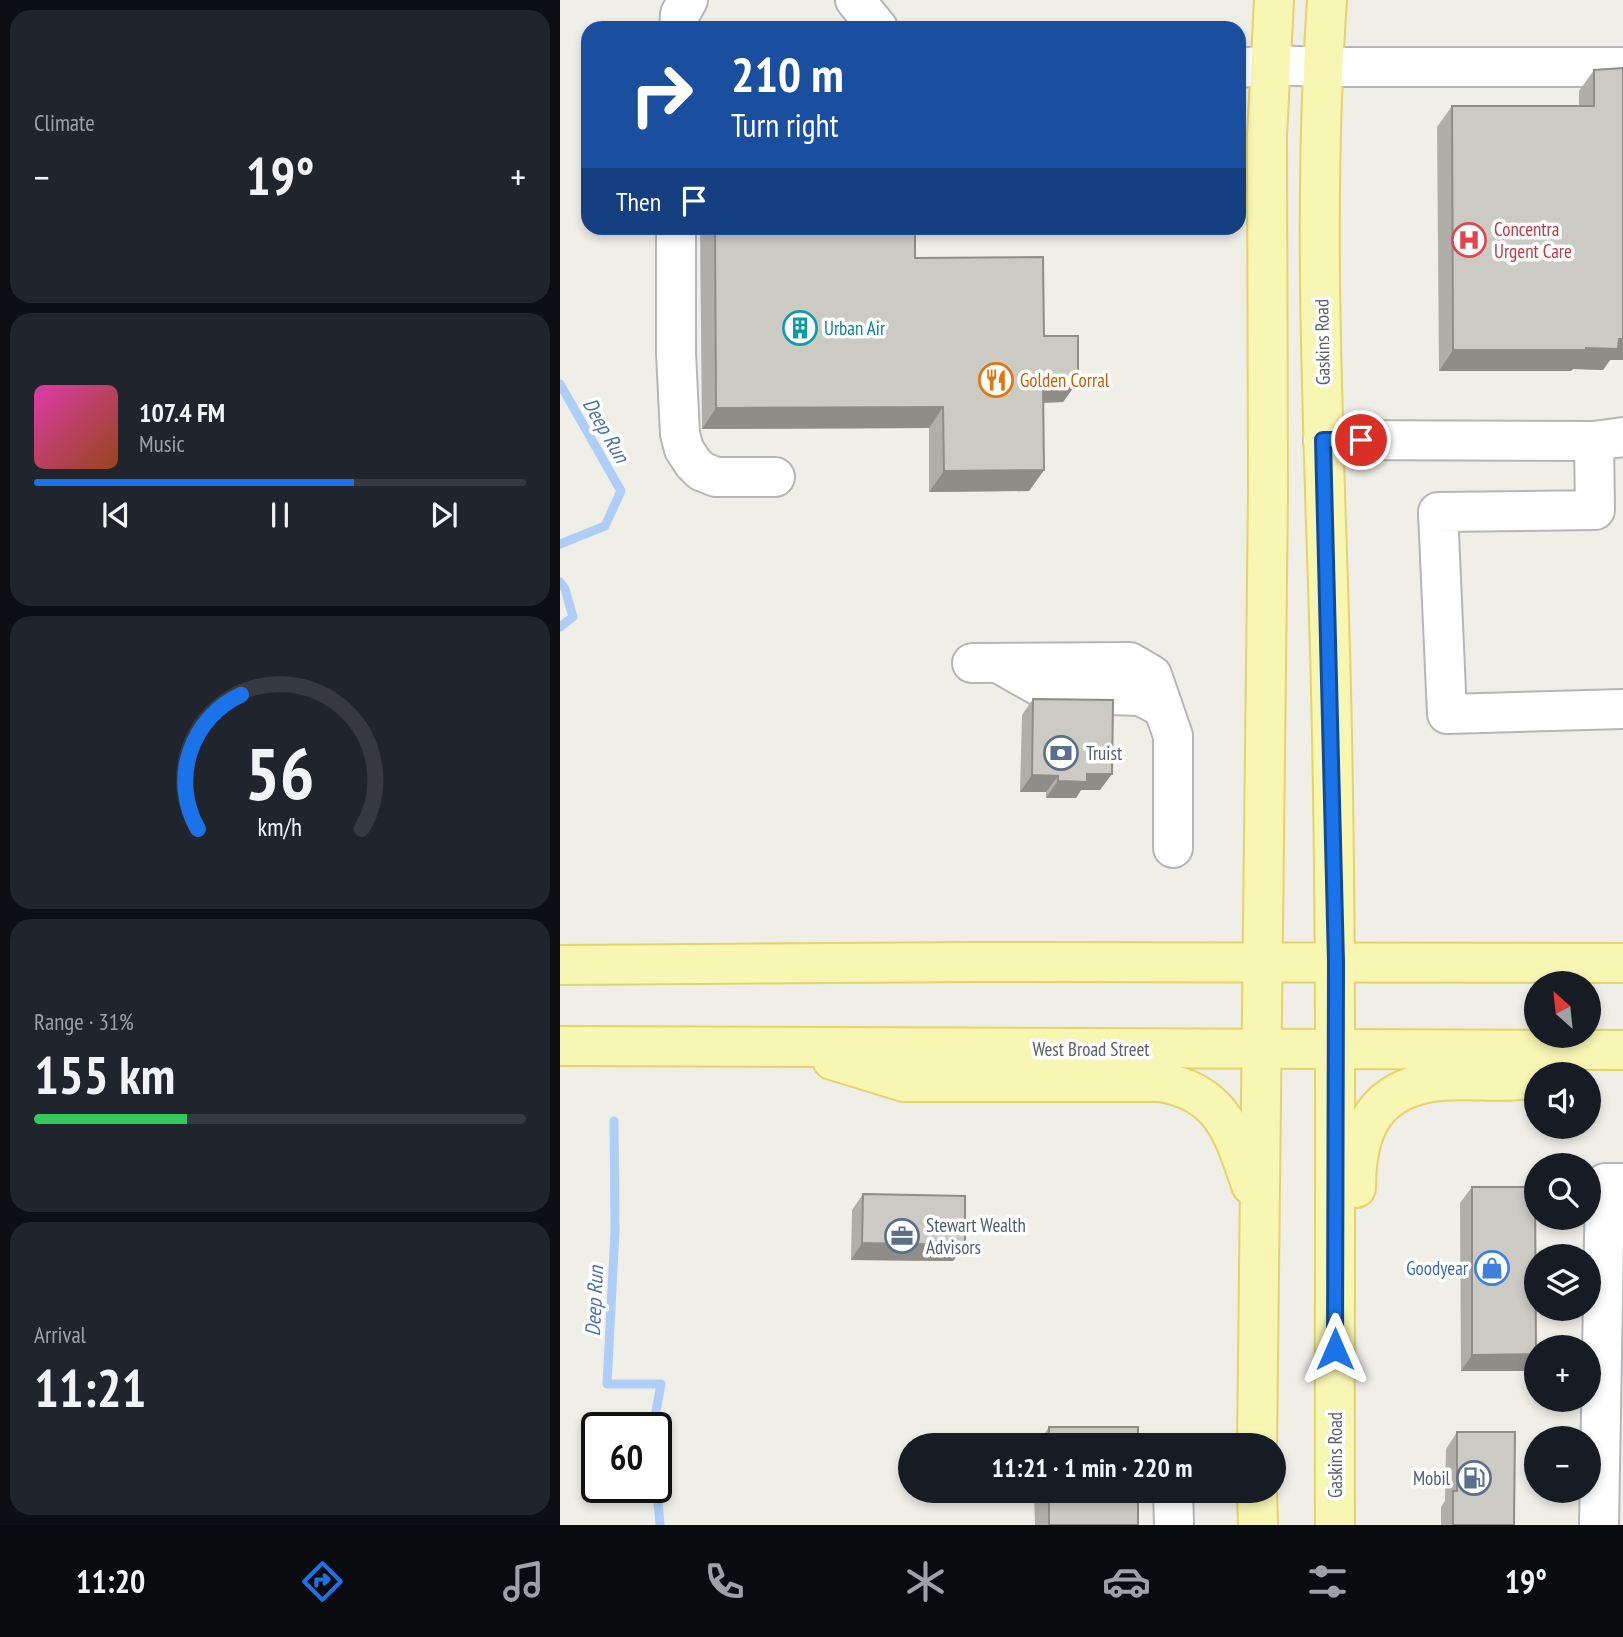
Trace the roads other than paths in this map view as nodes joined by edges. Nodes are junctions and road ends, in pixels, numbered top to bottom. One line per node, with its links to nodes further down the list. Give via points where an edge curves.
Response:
1 (688, 0): 5 (lane)
2 (855, 0): 6 (lane)
3 (1274, 0): 7 (main road)
4 (1328, 0): 8 (main road, Gaskins Road)
5 (680, 21)
6 (872, 21)
7 (1255, 67): 8 (lane); 17 (main road, via 1267,136)
8 (1322, 67): 9 (lane); 12 (main road, Gaskins Road)
9 (1623, 67)
10 (676, 235): 13 (lane, via 676,353 684,449 701,471 716,477)
11 (1609, 439): 12 (lane); 15 (lane, via 1595,510 1438,512 1447,715)
12 (1323, 440): 18 (main road, Gaskins Road)
13 (775, 477)
14 (985, 663): 16 (lane, via 1130,662 1152,675 1173,736)
15 (1623, 709)
16 (1172, 848)
17 (1263, 962): 18 (main road); 20 (main road); 23 (main road)
18 (1336, 962): 19 (main road); 24 (main road, Gaskins Road)
19 (1623, 963)
20 (560, 965)
21 (560, 1046): 22 (main road, West Broad Street)
22 (790, 1048): 23 (main road, West Broad Street); 30 (main road, via 904,1082 1178,1085 1222,1114 1232,1130)
23 (1263, 1049): 24 (main road, West Broad Street); 30 (main road)
24 (1334, 1049): 25 (main road, West Broad Street); 31 (main road, Gaskins Road)
25 (1623, 1050)
26 (1623, 1061): 27 (main road)
27 (1601, 1065)
28 (1524, 1080): 31 (main road, via 1425,1083 1394,1096 1368,1120 1356,1165 1356,1333)
29 (1623, 1183): 38 (lane, via 1605,1183)
30 (1259, 1210): 32 (main road)
31 (1335, 1404): 37 (main road, Gaskins Road)
32 (1257, 1433)
33 (1173, 1503): 35 (lane)
34 (1257, 1503): 36 (main road)
35 (1174, 1525)
36 (1258, 1525)
37 (1335, 1525)
38 (1599, 1525)

